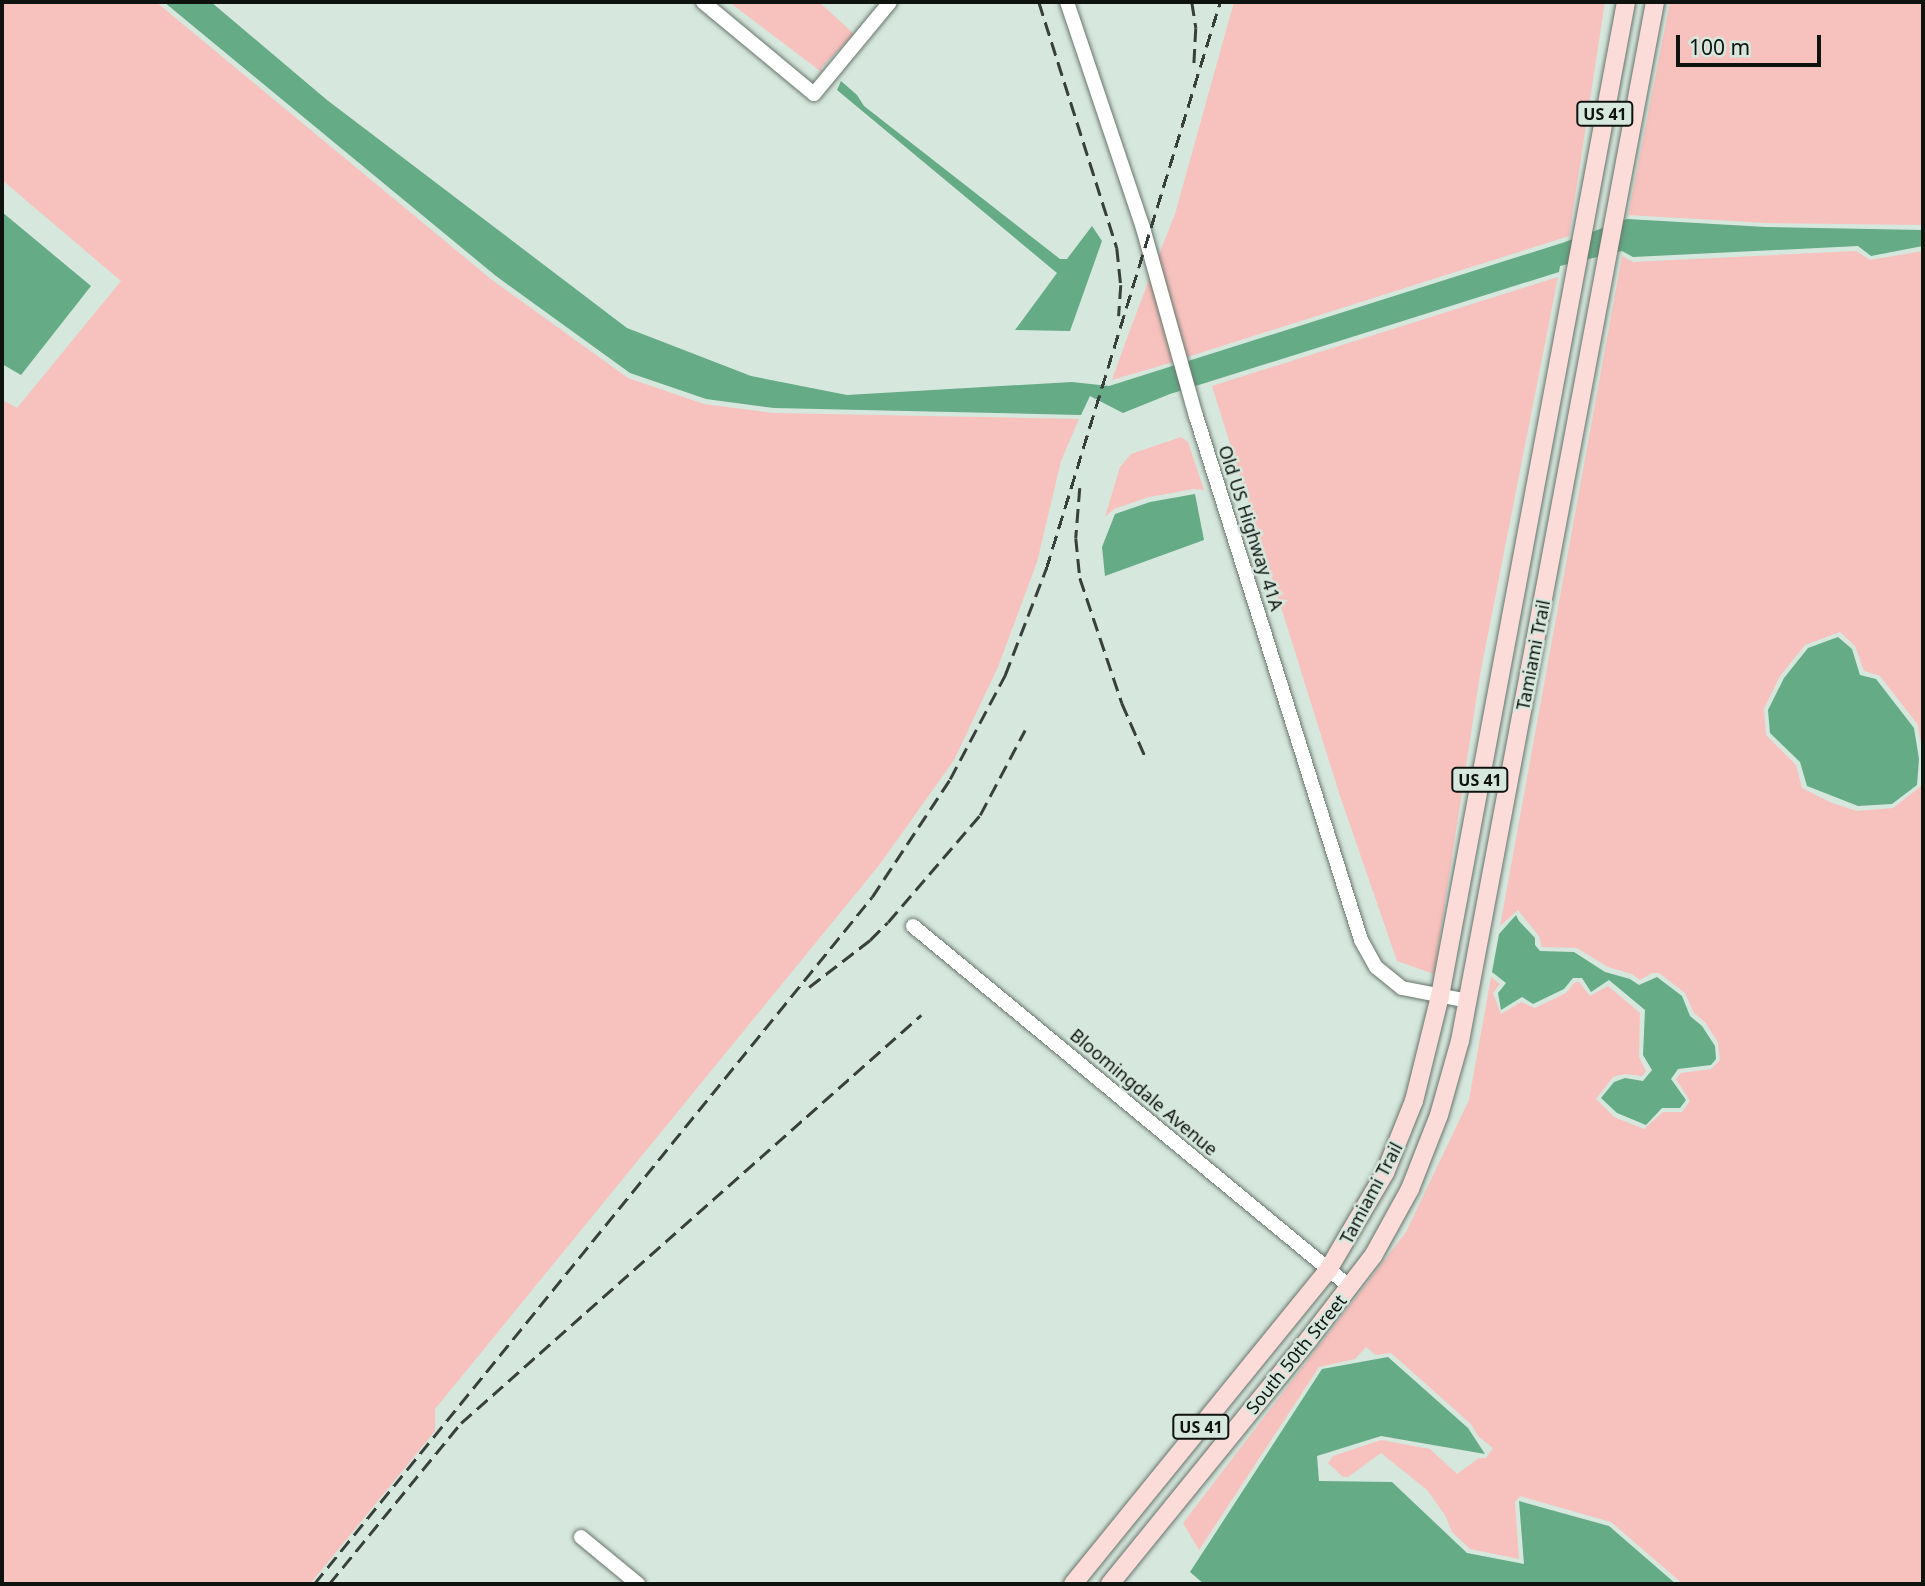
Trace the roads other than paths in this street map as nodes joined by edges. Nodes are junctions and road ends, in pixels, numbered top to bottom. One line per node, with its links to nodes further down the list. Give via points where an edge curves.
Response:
1 (703, 2): 2 (street, via 814,94)
2 (890, 2)
3 (1067, 2): 7 (street, Old US Highway 41A, via 1143,228 1189,394 1361,940 1376,967 1402,988)
4 (1626, 2): 7 (main road, Tamiami Trail / US 41)
5 (1655, 2): 8 (main road, Tamiami Trail / US 41)
6 (913, 926): 9 (street, Bloomingdale Avenue)
7 (1440, 996): 8 (street, Old US Highway 41A); 9 (main road, Tamiami Trail / US 41, via 1424,1069 1401,1137 1368,1206)
8 (1468, 1001): 10 (main road, Tamiami Trail / US 41, via 1451,1077 1410,1189)
9 (1328, 1270): 10 (street, Bloomingdale Avenue); 13 (main road, South 50th Street / US 41)
10 (1350, 1287): 14 (main road, South 50th Street / US 41)
11 (582, 1537): 12 (street)
12 (638, 1584)
13 (1073, 1584)
14 (1110, 1584)

